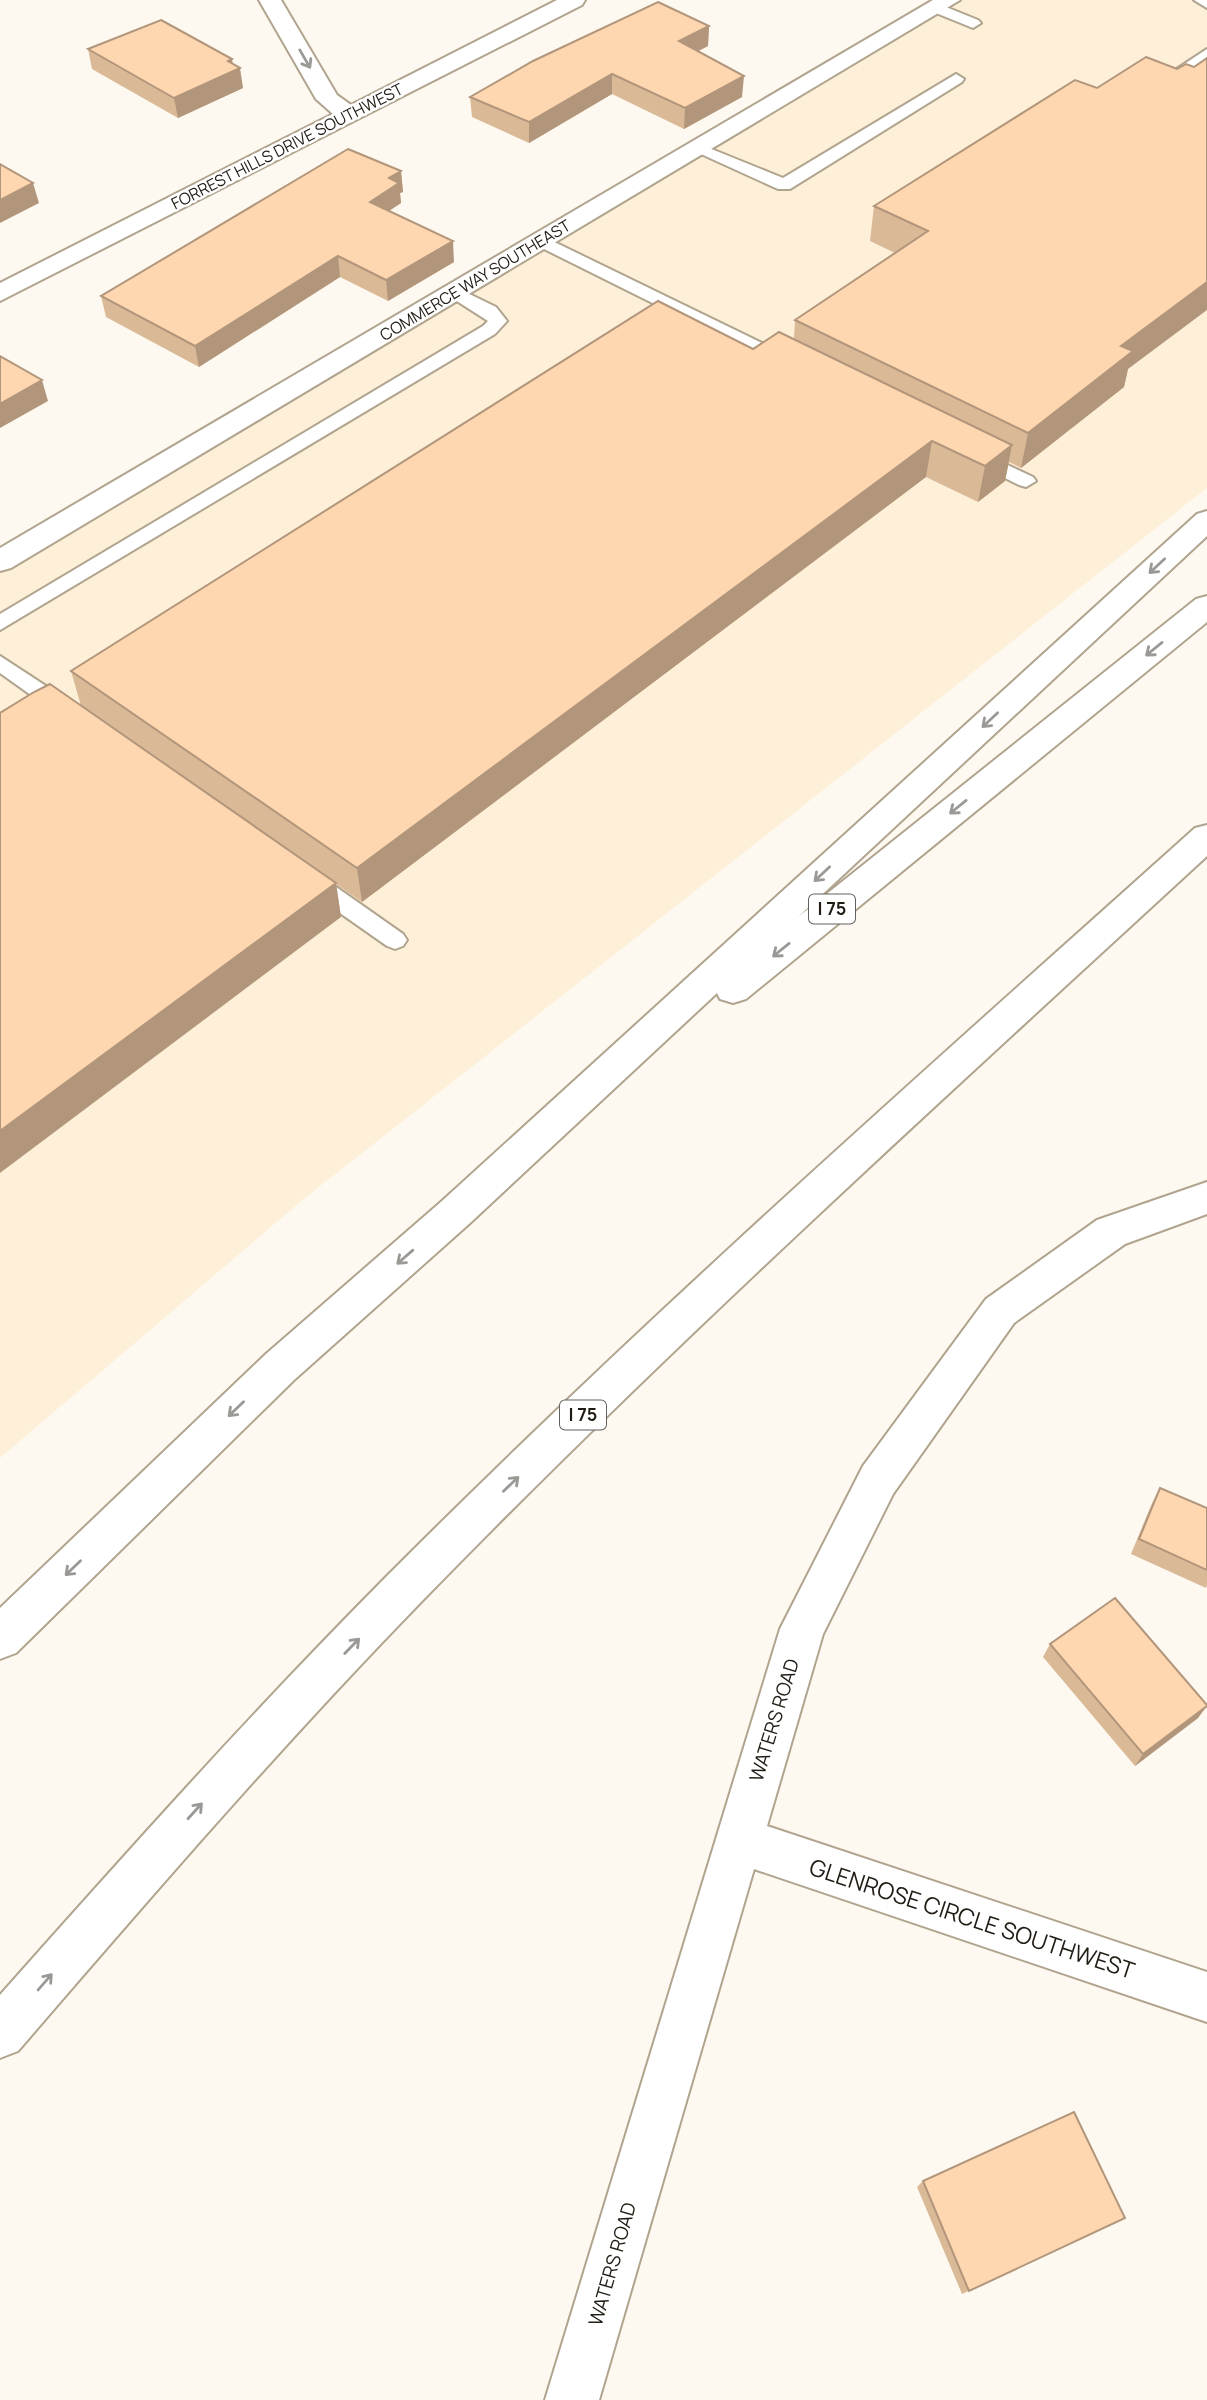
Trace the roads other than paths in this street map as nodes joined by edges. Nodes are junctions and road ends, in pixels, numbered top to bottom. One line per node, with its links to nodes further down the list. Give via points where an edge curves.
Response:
1 (270, 0): 8 (main road, one-way to 8, via 328,99)
2 (574, 0): 8 (main road, FORREST HILLS DRIVE SOUTHWEST)
3 (942, 4): 4 (lane); 9 (main road, COMMERCE WAY SOUTHEAST)
4 (973, 23)
5 (1207, 54): 7 (lane, via 1160,87)
6 (956, 79): 9 (lane, via 785,185)
7 (1147, 85)
8 (349, 114): 12 (main road, FORREST HILLS DRIVE SOUTHWEST)
9 (698, 149): 10 (main road, COMMERCE WAY SOUTHEAST)
10 (542, 241): 11 (main road, COMMERCE WAY SOUTHEAST); 13 (lane)
11 (455, 292): 17 (main road, COMMERCE WAY SOUTHEAST); 19 (lane, via 498,321)
12 (0, 293)
13 (803, 370)
14 (964, 450): 15 (lane)
15 (1026, 481)
16 (1207, 520): 26 (main road, one-way to 26)
17 (0, 561)
18 (1207, 606): 26 (main road, I 75, one-way to 26)
19 (0, 623)
20 (0, 663): 21 (lane)
21 (90, 726)
22 (1207, 837): 30 (main road, I 75, one-way to 22, via 199,1805 461,1531 792,1214)
23 (293, 869): 24 (lane)
24 (395, 940)
25 (1207, 1198): 28 (main road, WATERS ROAD, via 1111,1232 1000,1311 878,1480 802,1629)
26 (456, 1212): 27 (main road, I 75, one-way to 27, via 280,1367)
27 (0, 1638)
28 (737, 1840): 29 (main road, GLENROSE CIRCLE SOUTHWEST); 31 (main road, WATERS ROAD)
29 (1207, 1997)
30 (0, 2033)
31 (572, 2400)

